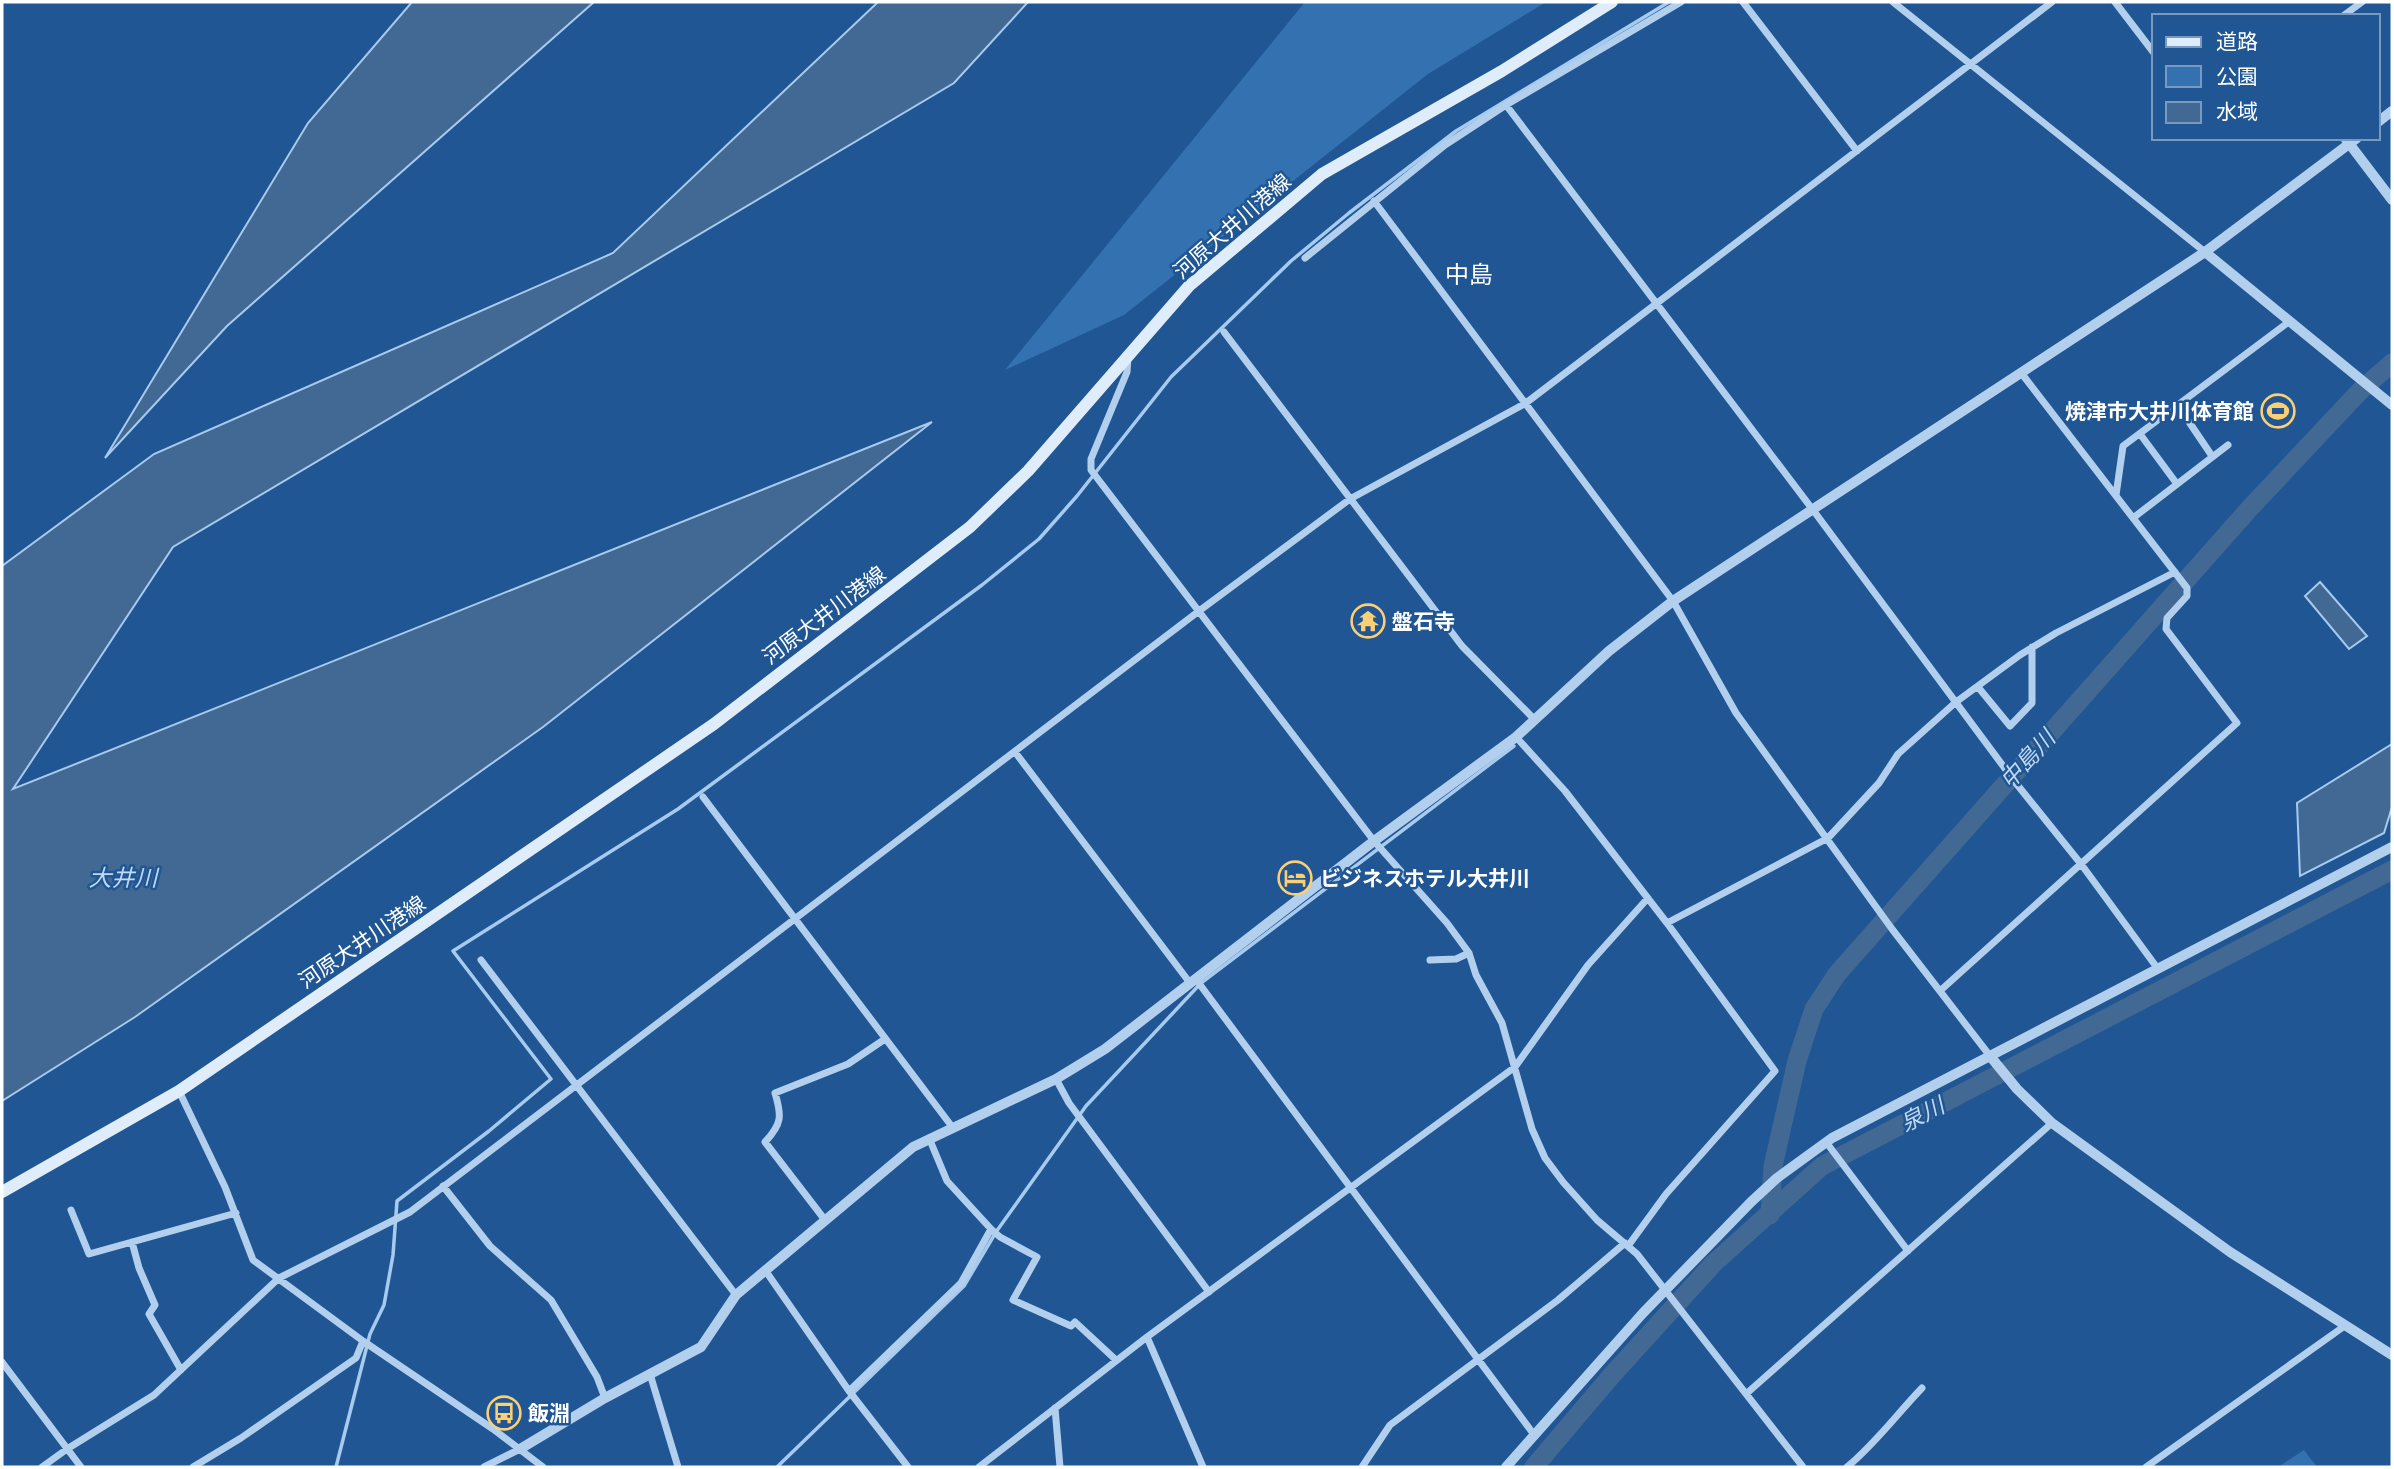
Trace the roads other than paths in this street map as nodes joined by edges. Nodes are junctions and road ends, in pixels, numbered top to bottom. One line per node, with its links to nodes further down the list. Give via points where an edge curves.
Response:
1 (1612, 2): 21 (main road, 河原大井川港線, via 1322,174 1189,286)
2 (1681, 2): 11 (street)
3 (1743, 2): 13 (street)
4 (1892, 2): 10 (street)
5 (2053, 2): 10 (street)
6 (2115, 2): 9 (street)
7 (2362, 2): 8 (street)
8 (2346, 14)
9 (2152, 50)
10 (1971, 64): 13 (street); 16 (street)
11 (1506, 105): 15 (street, via 1445,145); 18 (street)
12 (2350, 140): 14 (street); 16 (street)
13 (1857, 151): 18 (street)
14 (2392, 200)
15 (1374, 201): 17 (street); 23 (street)
16 (2205, 252): 19 (street); 22 (street)
17 (1306, 258)
18 (1656, 304): 23 (street); 32 (street)
19 (2290, 321): 24 (street); 25 (street)
20 (1224, 331): 31 (street)
21 (1128, 356): 36 (street, via 1127,372 1091,470); 62 (main road, 河原大井川港線, via 1028,471 970,527 714,724)
22 (2022, 374): 30 (street); 32 (street)
23 (1526, 403): 31 (street); 35 (street)
24 (2392, 405)
25 (2171, 410): 26 (street); 28 (street, via 2183,413)
26 (2140, 434): 29 (street); 30 (street, via 2123,446)
27 (2228, 444): 28 (street)
28 (2212, 456): 29 (street)
29 (2177, 484): 33 (street)
30 (2116, 495): 33 (street)
31 (1350, 499): 36 (street); 40 (street, via 1462,646)
32 (1813, 510): 35 (street); 39 (street)
33 (2133, 518): 34 (street)
34 (2175, 572): 37 (street); 47 (street, via 2188,588 2187,596 2167,618 2166,629 2237,723)
35 (1673, 601): 40 (street, via 1609,650); 44 (street, via 1735,713)
36 (1199, 611): 42 (street); 45 (street)
37 (2032, 647): 38 (street); 38 (street, via 2032,703 2010,726)
38 (1978, 687): 39 (street)
39 (1956, 702): 44 (street, via 1898,754 1879,783); 47 (street)
40 (1535, 720): 41 (street)
41 (1516, 737): 45 (street); 48 (street, via 1565,790)
42 (1015, 752): 49 (street); 55 (street)
43 (703, 797): 49 (street)
44 (1828, 838): 50 (street); 56 (street)
45 (1374, 841): 51 (street); 55 (street)
46 (2392, 847): 54 (street)
47 (2081, 864): 54 (street); 56 (street)
48 (1648, 898): 50 (street); 59 (street, via 1588,965)
49 (794, 919): 57 (street); 61 (street)
50 (1667, 923): 75 (street, via 1775,1071)
51 (1469, 953): 53 (street, via 1456,959); 59 (street, via 1502,1023)
52 (481, 960): 61 (street)
53 (1430, 960)
54 (2158, 969): 58 (street)
55 (1194, 980): 60 (street, via 1105,1049); 68 (street)
56 (1941, 990): 58 (street)
57 (886, 1040): 64 (street); 72 (street, via 848,1064 775,1093 781,1112 777,1130 765,1142)
58 (1990, 1057): 63 (street); 66 (street)
59 (1515, 1067): 68 (street); 75 (street, via 1545,1158 1597,1220)
60 (1056, 1079): 64 (street); 80 (street)
61 (576, 1085): 67 (street); 81 (street)
62 (178, 1091): 69 (main road, 河原大井川港線); 71 (street)
63 (2052, 1123): 76 (street); 82 (street, via 2230,1252)
64 (953, 1128): 65 (street)
65 (929, 1138): 72 (street); 73 (street, via 947,1181)
66 (1827, 1142): 76 (street); 79 (street, via 1751,1202)
67 (443, 1186): 78 (street, via 406,1214); 94 (street, via 490,1246 551,1300)
68 (1350, 1188): 80 (street); 87 (street)
69 (2, 1192)
70 (71, 1210): 74 (street, via 89,1254)
71 (236, 1213): 74 (street); 78 (street, via 253,1260)
72 (825, 1220): 77 (street)
73 (991, 1229): 86 (street, via 1037,1257 1013,1300 1071,1326 1075,1322); 92 (street, via 961,1283)
74 (132, 1242): 89 (street, via 155,1305 149,1314)
75 (1627, 1244): 79 (street); 87 (street)
76 (1908, 1251): 93 (street)
77 (765, 1270): 81 (street); 92 (street)
78 (279, 1278): 84 (street); 89 (street)
79 (1666, 1291): 93 (street); 96 (street)
80 (1209, 1292): 83 (street)
81 (736, 1295): 90 (street, via 701,1347)
82 (2346, 1325): 85 (street); 113 (street)
83 (1147, 1337): 86 (street); 108 (street)
84 (364, 1341): 98 (street); 101 (street, via 356,1358)
85 (2392, 1355)
86 (1116, 1360): 95 (street)
87 (1478, 1361): 96 (street); 109 (street, via 1390,1425)
88 (2, 1362): 97 (street)
89 (181, 1370): 97 (street, via 154,1395)
90 (650, 1374): 94 (street); 104 (street)
91 (1922, 1388): 112 (street)
92 (849, 1391): 105 (street)
93 (1746, 1394): 111 (street)
94 (605, 1398): 98 (street)
95 (1055, 1408): 106 (street); 107 (street)
96 (1535, 1436): 110 (street)
97 (66, 1449): 99 (street); 100 (street)
98 (520, 1449): 102 (street); 103 (street)
99 (43, 1467)
100 (81, 1467)
101 (193, 1467)
102 (484, 1467)
103 (543, 1467)
104 (678, 1467)
105 (908, 1467)
106 (979, 1467)
107 (1059, 1467)
108 (1203, 1467)
109 (1362, 1467)
110 (1506, 1467)
111 (1803, 1467)
112 (1847, 1467)
113 (2146, 1467)

